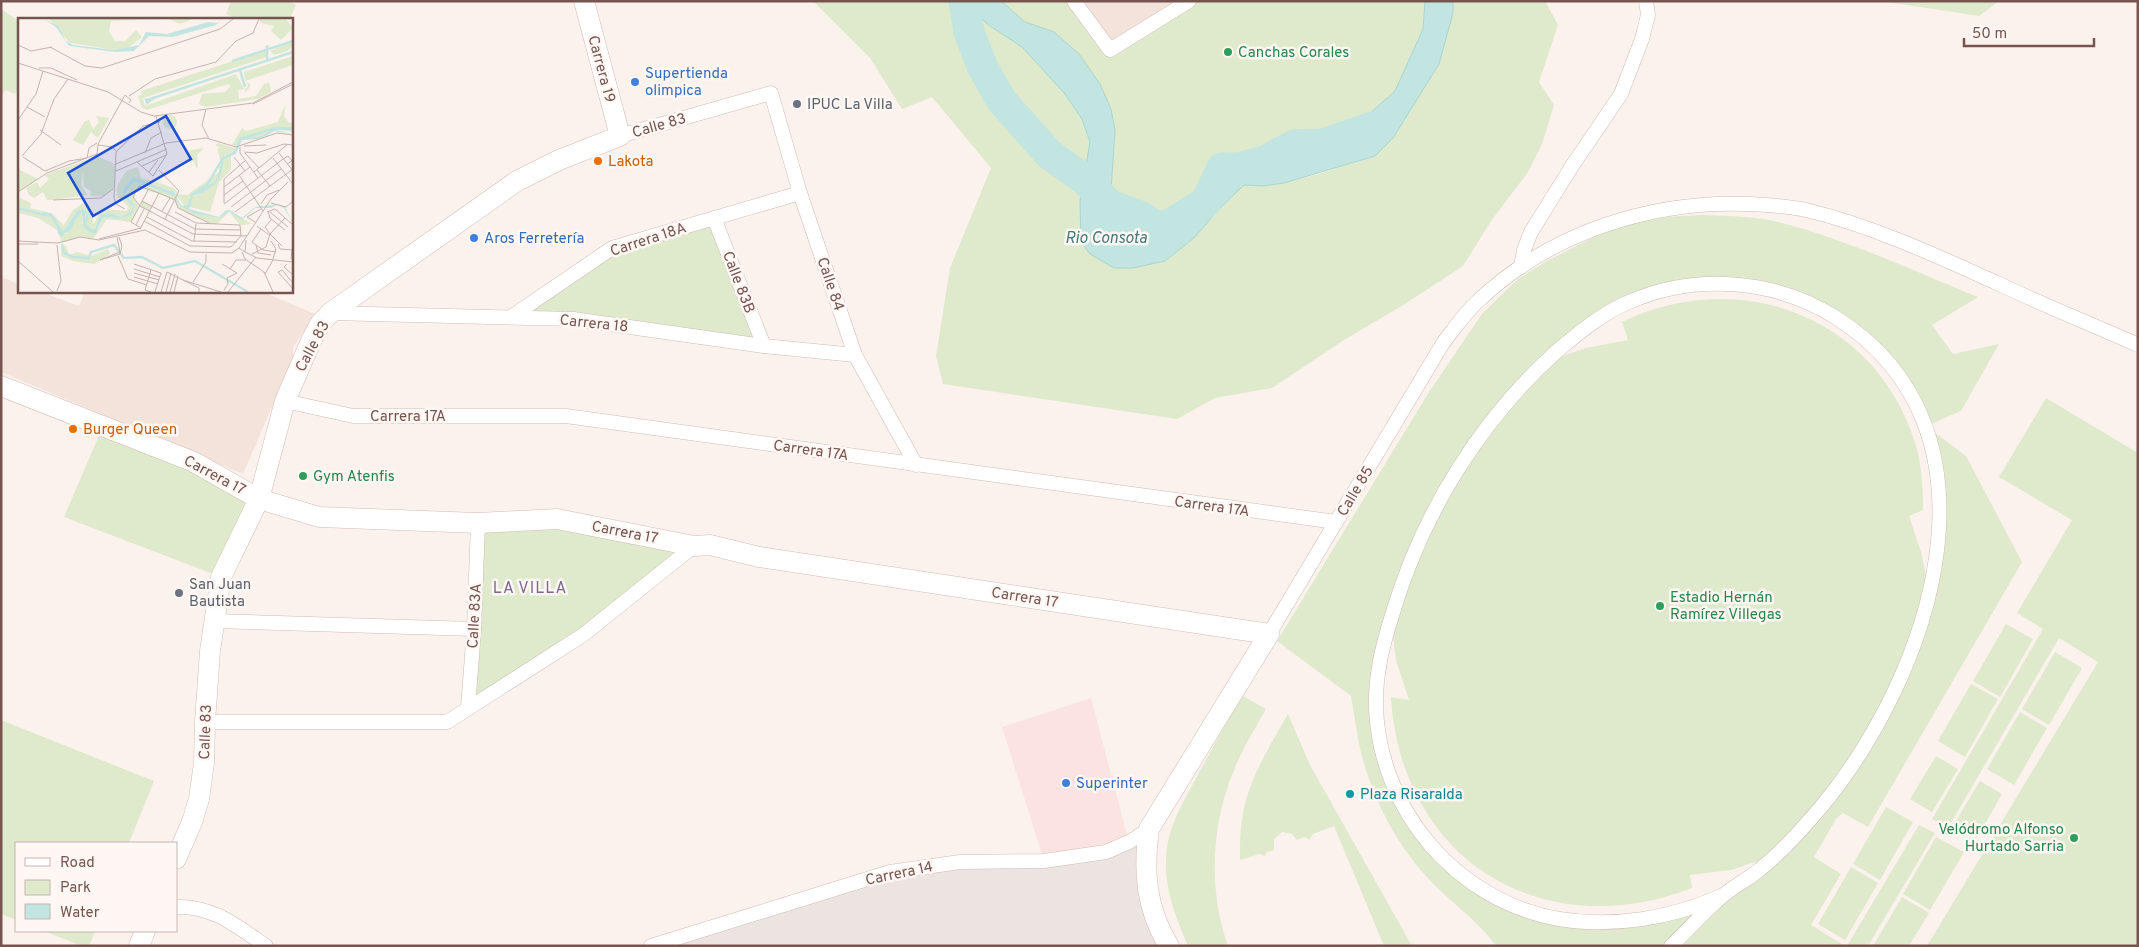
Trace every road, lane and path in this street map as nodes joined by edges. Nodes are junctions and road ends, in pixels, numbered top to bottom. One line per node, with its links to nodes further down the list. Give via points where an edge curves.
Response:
1 (584, 1): 6 (street, Carrera 19)
2 (1074, 1): 3 (street, via 1110,50)
3 (1189, 1)
4 (1646, 1): 9 (street, via 1648,15 1644,31 1621,94 1532,232)
5 (771, 93): 6 (street, Calle 83); 7 (street, Calle 84)
6 (620, 136): 10 (street, Calle 83, via 517,181)
7 (800, 194): 8 (street, Carrera 18A); 14 (street, Calle 84)
8 (714, 218): 11 (street, Carrera 18A, via 612,248); 13 (street, Calle 83B)
9 (1521, 267): 12 (street, Calle 85, via 1566,240 1664,209 1700,204 1737,204 1805,210 1911,244); 19 (street, Calle 85, via 1477,302 1443,343)
10 (330, 313): 11 (street, Carrera 18); 16 (street, Calle 83, via 311,341)
11 (511, 317): 13 (street, Carrera 18, via 573,319)
12 (2138, 345)
13 (764, 346): 14 (street, Carrera 18)
14 (855, 355): 17 (street, Calle 84)
15 (1, 386): 18 (street, Carrera 17, via 194,462)
16 (285, 401): 17 (street, Carrera 17A, via 353,416 566,416); 18 (street, Calle 83)
17 (916, 465): 19 (street, Carrera 17A)
18 (259, 499): 20 (street, Carrera 17, via 318,517); 22 (street, Calle 83, via 221,577)
19 (1336, 522): 24 (street, Calle 85)
20 (478, 523): 21 (street, Carrera 17, via 557,519); 23 (street, Calle 83A)
21 (694, 546): 24 (street, Carrera 17, via 710,545 759,557); 25 (street, via 583,635)
22 (214, 621): 23 (street); 26 (street, Calle 83)
23 (474, 629): 25 (street, Calle 83A)
24 (1269, 634): 27 (street, Calle 85)
25 (468, 708): 26 (street, via 447,722)
26 (205, 722): 28 (street, Calle 83, via 199,799)
27 (1149, 829): 35 (street, Carrera 14, via 1106,852 1044,861 960,862 890,872); 36 (street, via 1145,876 1149,901)
28 (178, 854)
29 (1721, 896): 29 (street, via 1762,868 1804,826 1842,780 1874,731 1901,678 1930,594 1936,565 1940,496 1925,426 1915,403 1902,381 1869,343 1828,313 1797,299 1757,287 1706,283 1656,292 1617,307 1588,324 1524,384 1484,432 1434,511 1408,568 1382,648 1376,683 1376,711 1388,774 1418,830 1446,862 1498,899 1559,919 1601,922 1664,915 1697,907); 31 (street)
30 (178, 907): 34 (street, via 199,908 219,915)
31 (1689, 930): 37 (street); 38 (street)
32 (145, 932): 33 (street)
33 (139, 946)
34 (266, 946)
35 (651, 946)
36 (1169, 946)
37 (1671, 946)
38 (1689, 946)

